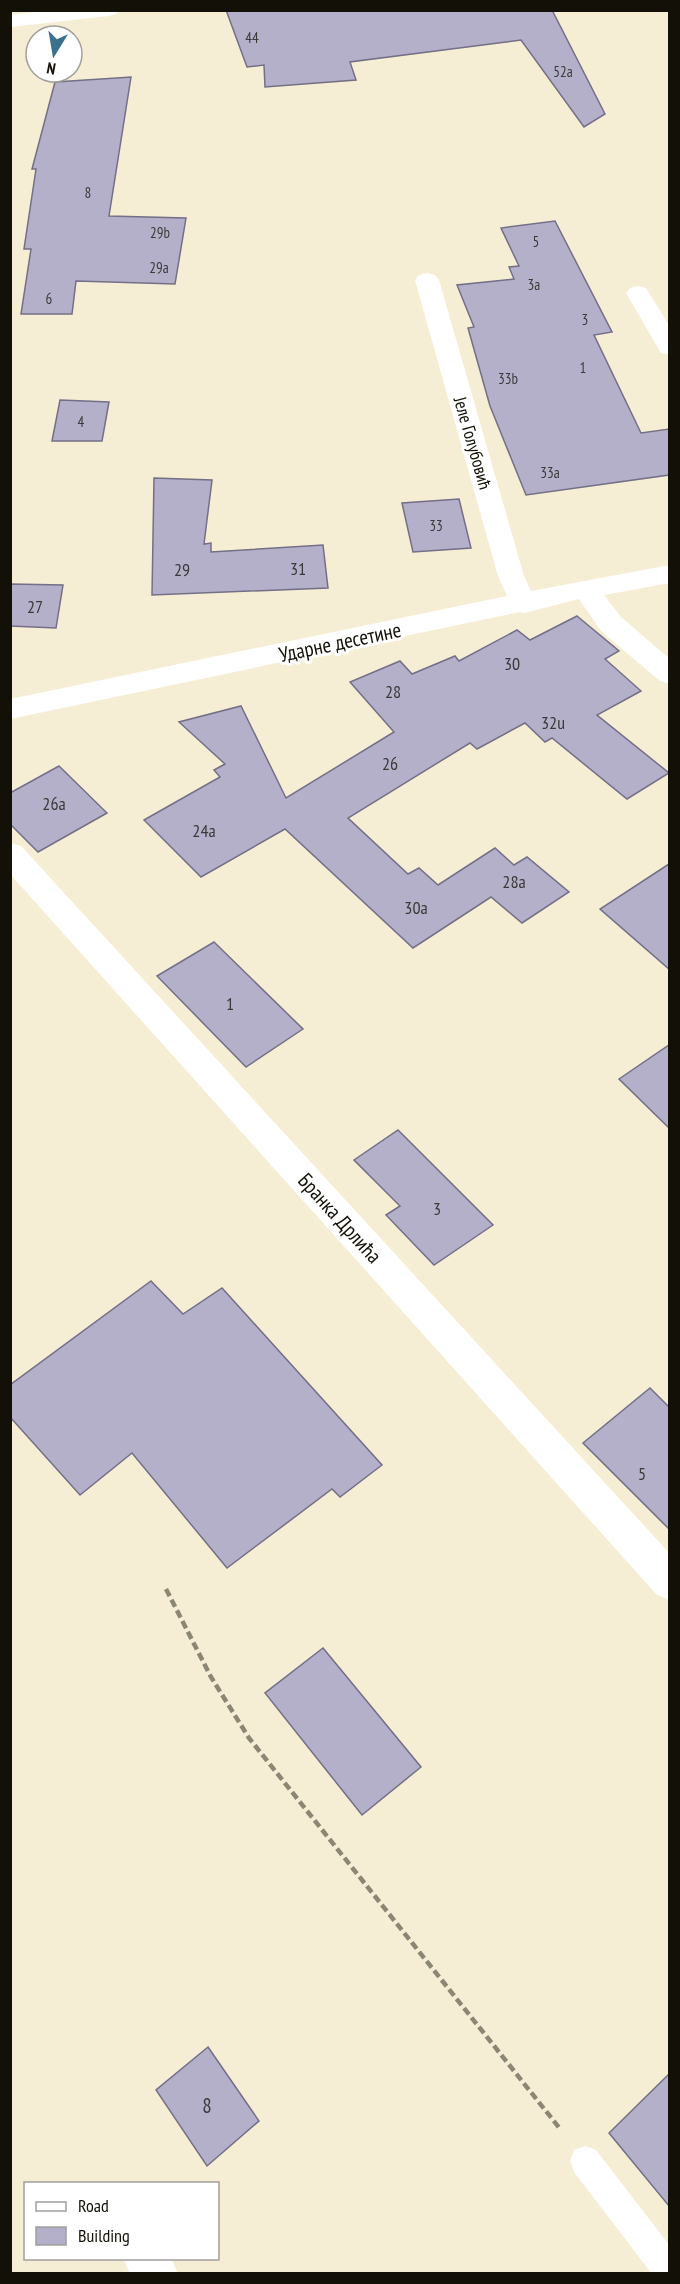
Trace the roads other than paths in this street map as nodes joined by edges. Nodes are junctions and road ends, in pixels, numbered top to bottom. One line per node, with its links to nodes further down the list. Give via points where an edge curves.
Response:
1 (109, 10): 2 (street)
2 (10, 21)
3 (427, 280): 8 (street, Јеле Голубовић, via 511,576)
4 (638, 293): 5 (street)
5 (669, 348)
6 (669, 574): 7 (street, Ударне десетине)
7 (586, 589): 8 (street, Ударне десетине); 9 (street, via 611,624)
8 (524, 604): 10 (street, Ударне десетине)
9 (669, 674)
10 (10, 709)
11 (10, 854): 12 (street, Бранка Дрлића)
12 (669, 1582)
13 (585, 2161): 15 (lane)
14 (147, 2260): 16 (street)
15 (669, 2272)
16 (155, 2274)

